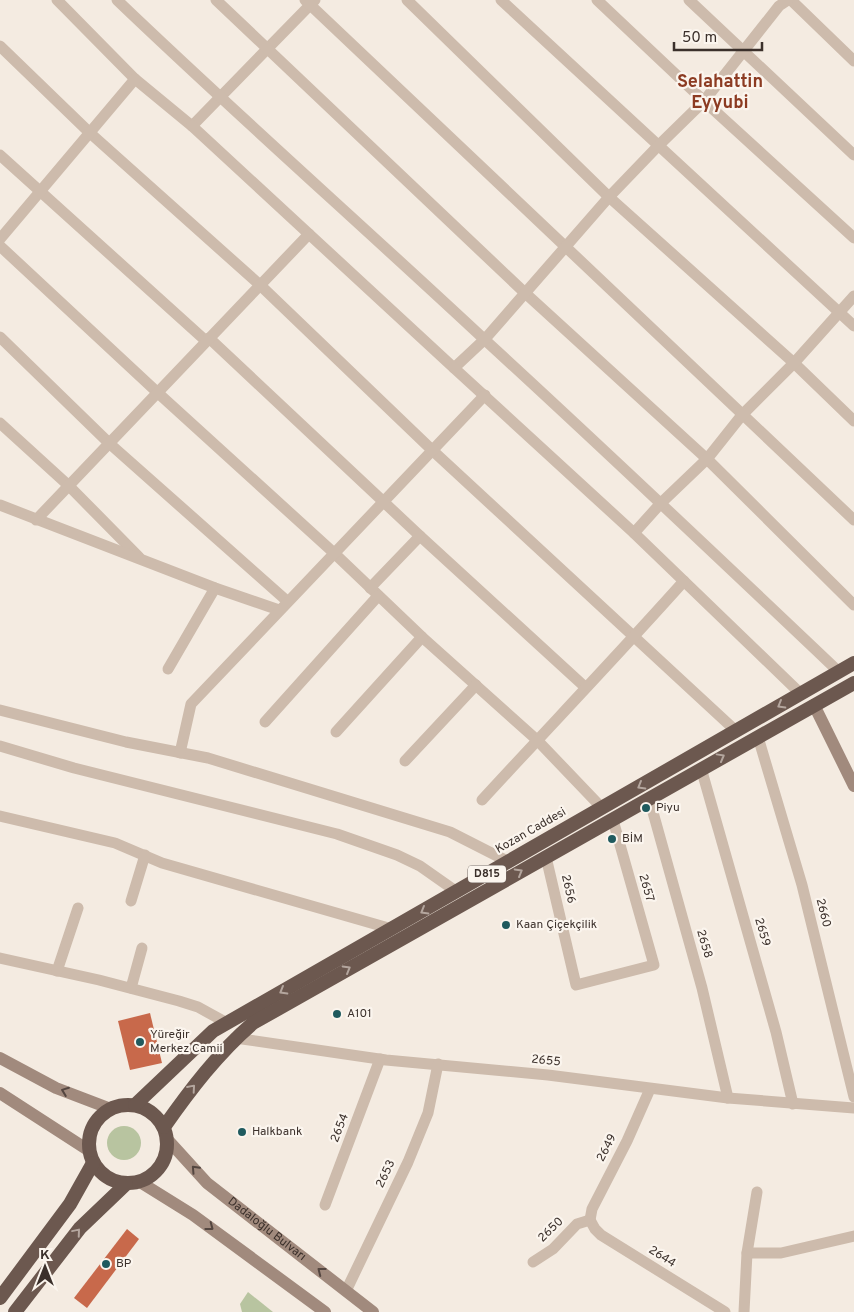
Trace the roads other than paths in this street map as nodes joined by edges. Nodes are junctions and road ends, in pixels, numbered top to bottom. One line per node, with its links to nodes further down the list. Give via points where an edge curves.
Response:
1 (57, 0): 14 (street)
2 (117, 0): 15 (street)
3 (216, 0): 11 (street)
4 (407, 0): 23 (street)
5 (501, 0): 19 (street)
6 (597, 0): 16 (street)
7 (689, 0): 12 (street)
8 (790, 0): 12 (street, via 779,6); 13 (street)
9 (310, 2): 11 (street); 28 (street)
10 (0, 46): 18 (street)
11 (268, 48): 15 (street); 30 (street)
12 (743, 51): 16 (street); 21 (street)
13 (854, 61)
14 (135, 79): 17 (street); 18 (street)
15 (219, 97): 17 (street); 35 (street)
16 (704, 101): 19 (street); 25 (street)
17 (192, 126): 24 (street)
18 (90, 133): 22 (street); 29 (street)
19 (658, 146): 23 (street); 32 (street)
20 (0, 155): 22 (street)
21 (854, 155)
22 (41, 192): 26 (street); 36 (street)
23 (609, 197): 28 (street); 37 (street)
24 (308, 234): 29 (street); 38 (street)
25 (854, 238)
26 (0, 239)
27 (0, 246): 39 (street)
28 (565, 246): 30 (street); 41 (street)
29 (260, 285): 36 (street); 45 (street)
30 (524, 292): 35 (street); 46 (street)
31 (854, 296): 32 (street)
32 (839, 312): 33 (street); 37 (street)
33 (854, 326)
34 (0, 337): 44 (street)
35 (485, 339): 38 (street); 49 (street)
36 (207, 340): 39 (street); 48 (street)
37 (794, 362): 41 (street); 42 (street)
38 (454, 368): 40 (street)
39 (158, 393): 44 (street); 55 (street)
40 (485, 395): 45 (street); 53 (street)
41 (742, 416): 46 (street); 52 (street)
42 (854, 421)
43 (0, 423): 47 (street)
44 (110, 444): 47 (street); 61 (street)
45 (432, 450): 48 (street); 63 (street)
46 (707, 459): 49 (street); 60 (street)
47 (68, 485): 51 (street); 56 (street)
48 (384, 502): 54 (street); 55 (street)
49 (661, 503): 53 (street); 66 (street)
50 (0, 505): 51 (street)
51 (36, 520): 56 (street)
52 (854, 520)
53 (634, 533): 57 (street)
54 (420, 536): 59 (street); 69 (street)
55 (334, 553): 59 (street); 61 (street)
56 (142, 560): 58 (street)
57 (684, 581): 63 (street); 70 (street)
58 (215, 588): 61 (street); 65 (street)
59 (374, 592): 62 (street); 73 (street)
60 (854, 605)
61 (283, 606): 79 (street, via 191,704)
62 (422, 636): 68 (street); 75 (street)
63 (635, 636): 69 (street); 74 (street)
64 (854, 663): 66 (highway, Kozan Caddesi / D815)
65 (168, 669)
66 (839, 672): 70 (highway, Kozan Caddesi / D815)
67 (854, 683): 71 (highway, D815)
68 (476, 685): 77 (street); 80 (street)
69 (585, 687): 77 (street)
70 (801, 694): 74 (highway, Kozan Caddesi / D815, one-way to 74)
71 (814, 705): 76 (highway, D815); 82 (main road)
72 (0, 710): 79 (street, via 126,742)
73 (265, 722)
74 (736, 731): 85 (highway, Kozan Caddesi / D815, one-way to 85)
75 (336, 732)
76 (758, 737): 81 (highway, D815, one-way to 76); 107 (street, 2660, via 802,885)
77 (537, 740): 84 (street); 85 (street)
78 (0, 746): 91 (street, via 74,768 337,834 420,866)
79 (180, 752): 90 (street, via 450,832)
80 (405, 760)
81 (701, 768): 83 (highway, D815); 109 (street, 2659, via 776,1032)
82 (853, 780)
83 (649, 798): 87 (highway, D815); 108 (street, 2658, via 702,988)
84 (482, 800)
85 (602, 808): 90 (highway, Kozan Caddesi / D815)
86 (0, 816): 88 (street, via 115,843)
87 (612, 820): 89 (highway, D815); 98 (street, 2657, via 654,965)
88 (145, 855): 92 (street); 94 (street, via 162,863)
89 (546, 857): 98 (street, 2656); 101 (highway, D815, one-way to 89, via 253,1023)
90 (509, 862): 91 (highway, Kozan Caddesi / D815)
91 (457, 892): 94 (highway, Kozan Caddesi / D815, one-way to 94)
92 (131, 901)
93 (78, 908): 97 (street)
94 (392, 928): 100 (highway, Kozan Caddesi / D815, one-way to 100)
95 (142, 948): 99 (street)
96 (0, 958): 97 (street)
97 (57, 971): 99 (street)
98 (576, 985)
99 (131, 988): 100 (street, via 198,1007)
100 (227, 1023): 110 (highway, Kozan Caddesi / D815, via 213,1031)
101 (235, 1038): 103 (street, 2655); 113 (highway, D815, one-way to 101, via 187,1094)
102 (0, 1058): 112 (main road, one-way to 102, via 56,1088)
103 (380, 1059): 104 (street, 2655); 117 (street, 2654)
104 (438, 1064): 105 (street, 2655, via 638,1085); 122 (street, 2653, via 428,1113)
105 (650, 1089): 108 (street, 2655); 118 (street, 2649, via 592,1209)
106 (0, 1093): 114 (main road)
107 (854, 1097)
108 (728, 1098): 109 (street, 2655)
109 (793, 1104): 111 (street, 2655)
110 (135, 1105): 112 (highway); 113 (highway, via 157,1117)
111 (854, 1108)
112 (110, 1109): 114 (highway, via 93,1126 89,1137)
113 (166, 1133): 115 (highway, via 167,1153 162,1166 152,1176); 122 (main road, Dadaloğlu Bulvarı, one-way to 113, via 207,1183)
114 (90, 1156): 115 (highway, via 101,1174 113,1181); 123 (highway, via 70,1204)
115 (133, 1183): 124 (highway, one-way to 115, via 80,1228); 125 (main road, one-way to 125, via 193,1215)
116 (757, 1192): 120 (street)
117 (325, 1205)
118 (590, 1220): 121 (street, 2650, via 577,1224 553,1249); 127 (street, 2644, via 601,1235)
119 (854, 1236): 120 (street, via 781,1253)
120 (747, 1253): 128 (street)
121 (533, 1262)
122 (346, 1291): 126 (main road, Dadaloğlu Bulvarı)
123 (0, 1298)
124 (16, 1312)
125 (325, 1312)
126 (373, 1312)
127 (725, 1312)
128 (744, 1312)

